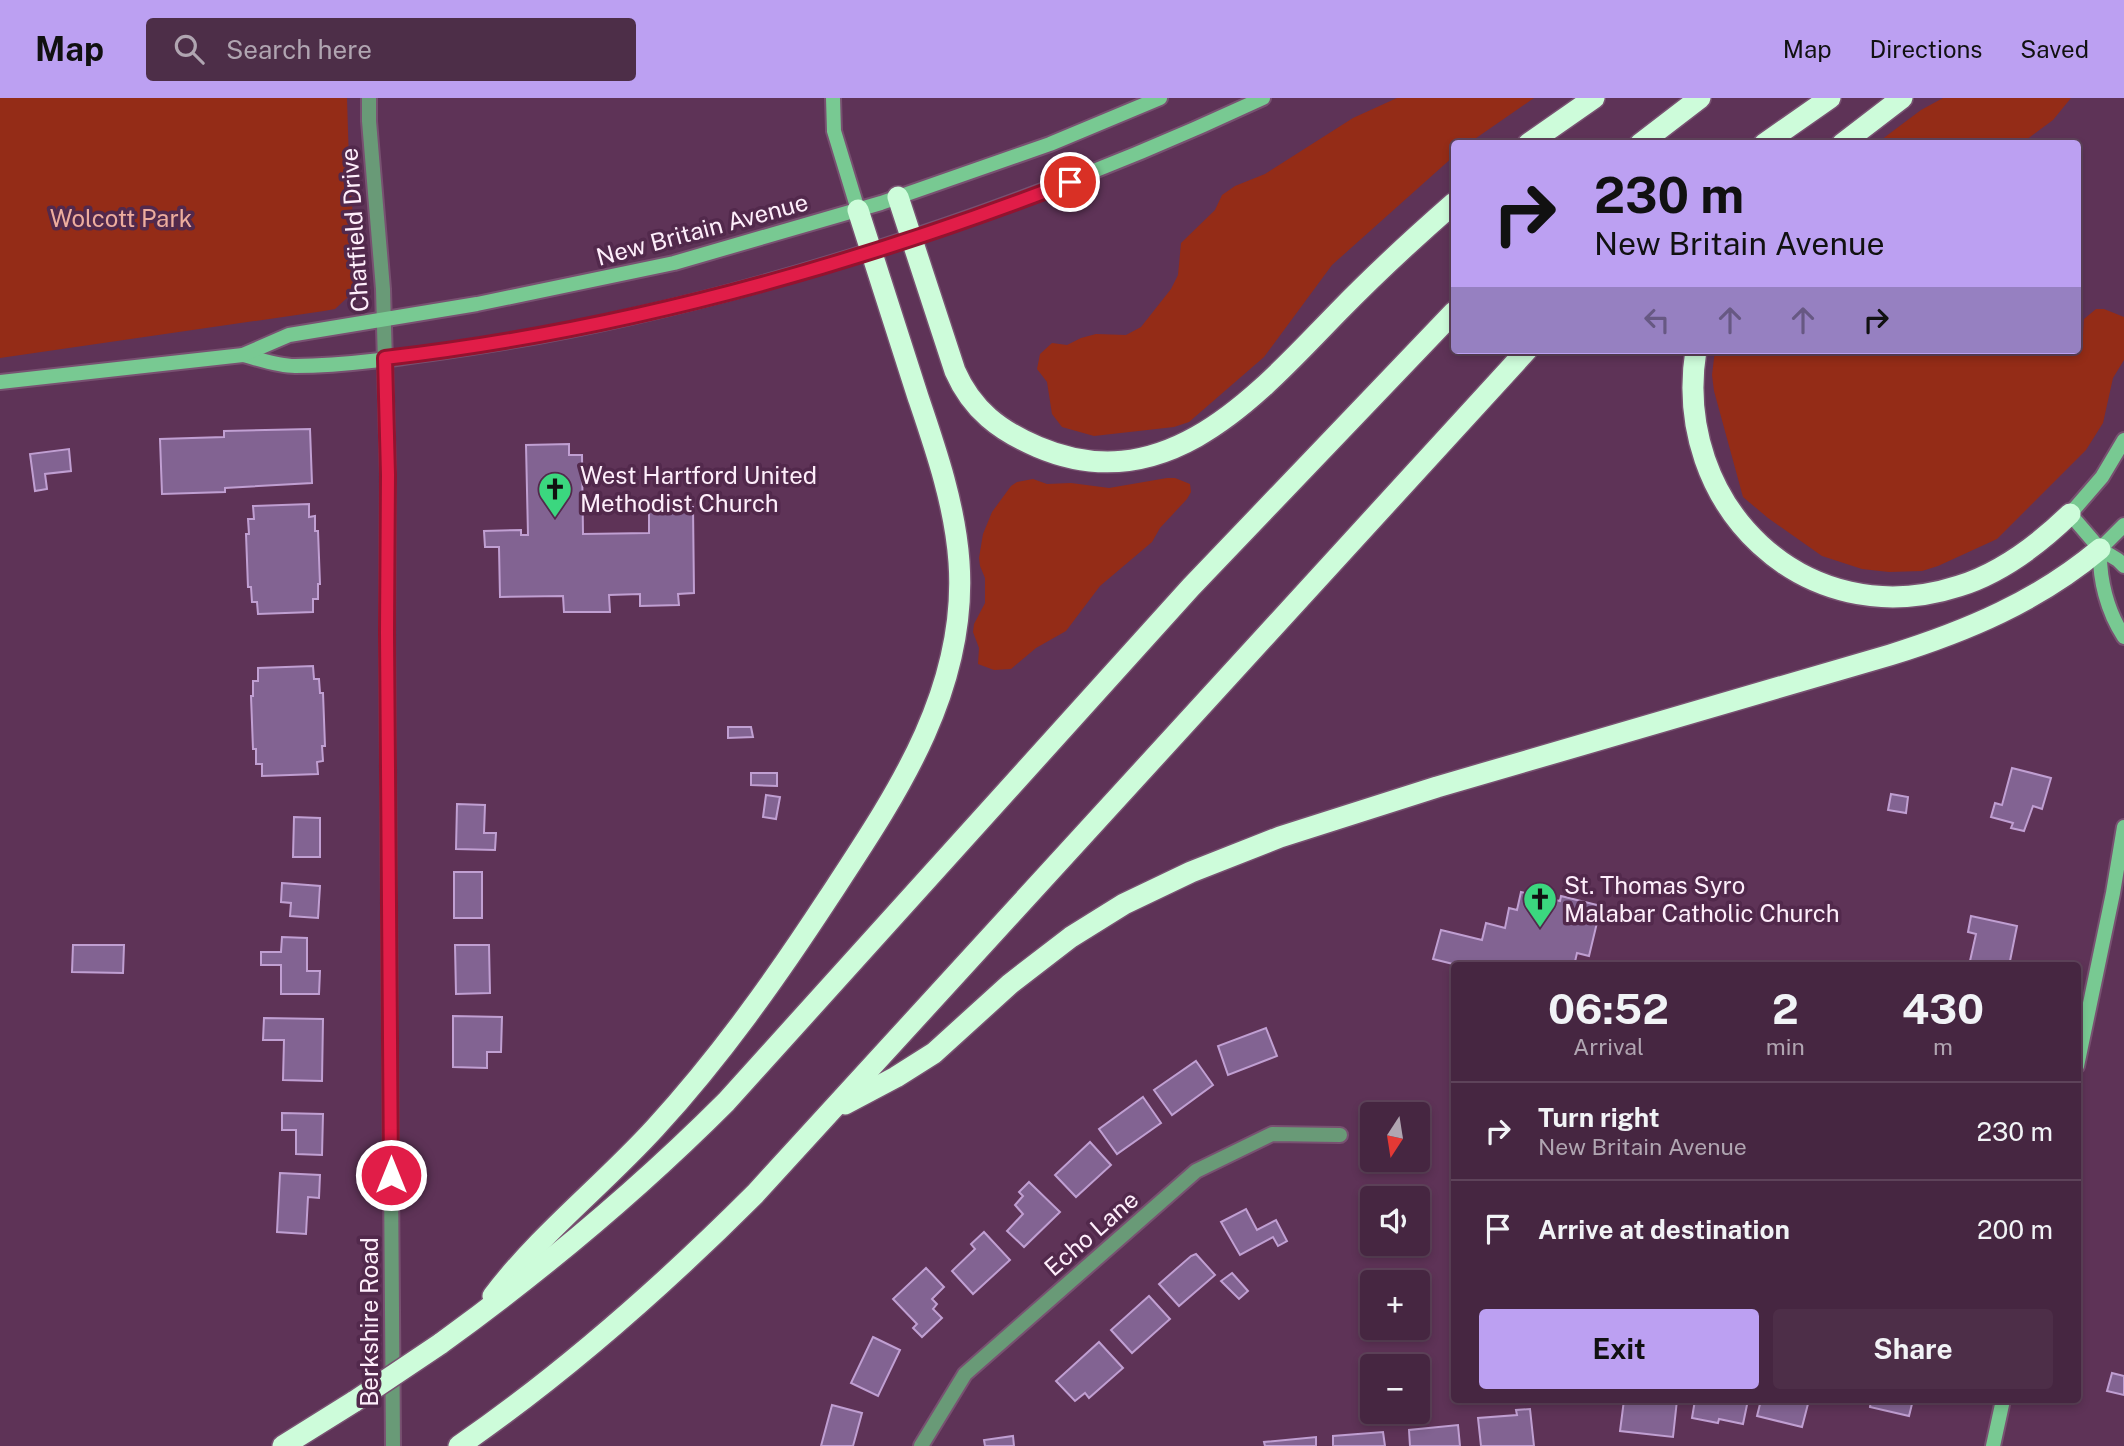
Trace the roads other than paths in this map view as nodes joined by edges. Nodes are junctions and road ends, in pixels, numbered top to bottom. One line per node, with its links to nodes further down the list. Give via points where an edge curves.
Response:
1 (369, 98): 19 (street, Chatfield Drive)
2 (832, 98): 15 (main road, via 834,131)
3 (1160, 98): 13 (main road, New Britain Avenue, via 1050,144)
4 (1263, 98): 16 (main road, New Britain Avenue, via 1090,174)
5 (1594, 98): 9 (highway)
6 (1700, 98): 10 (highway)
7 (1830, 98): 11 (highway)
8 (1902, 98): 12 (highway)
9 (1534, 140)
10 (1645, 140)
11 (1770, 140)
12 (1847, 140)
13 (898, 197): 15 (main road, New Britain Avenue); 16 (highway)
14 (1451, 206): 16 (highway, via 1238,409 1171,450 1115,462 1089,461 1043,449 1005,431 975,405 955,371)
15 (858, 210): 17 (highway); 19 (main road, New Britain Avenue, via 636,272)
16 (911, 237): 17 (main road, New Britain Avenue)
17 (871, 250): 23 (main road, New Britain Avenue, via 636,315 503,342); 35 (highway, via 939,463 958,544 956,633 934,715 902,781 758,1004 631,1153 532,1248)
18 (1451, 315): 35 (highway, via 1191,587 726,1102 615,1207)
19 (384, 320): 22 (main road, New Britain Avenue, via 289,335); 23 (street, Chatfield Drive)
20 (1523, 354): 33 (highway)
21 (1696, 354): 26 (highway, via 1696,419 1717,491 1762,547 1814,580 1871,595 1944,590 2002,565)
22 (243, 355): 23 (main road, New Britain Avenue, via 293,366); 24 (main road, New Britain Avenue)
23 (385, 358): 38 (street, Berkshire Road)
24 (0, 382)
25 (2124, 440): 26 (main road, via 2102,477)
26 (2070, 514): 28 (main road)
27 (2124, 525): 28 (main road)
28 (2100, 549): 29 (main road); 30 (main road, via 2101,578 2112,617); 33 (highway, via 2016,607 1951,635 1437,788 1280,837 1191,872 1124,904 1071,937 1010,984 934,1053)
29 (2124, 566)
30 (2124, 636)
31 (2124, 827): 32 (main road)
32 (2081, 1047)
33 (834, 1110): 39 (highway, via 728,1221 645,1299)
34 (1340, 1135): 40 (street, Echo Lane, via 1272,1134 1196,1171 965,1374)
35 (480, 1315): 37 (highway, bridge)
36 (2002, 1403): 41 (main road)
37 (283, 1446)
38 (393, 1446)
39 (459, 1446)
40 (921, 1446)
41 (1993, 1446)

